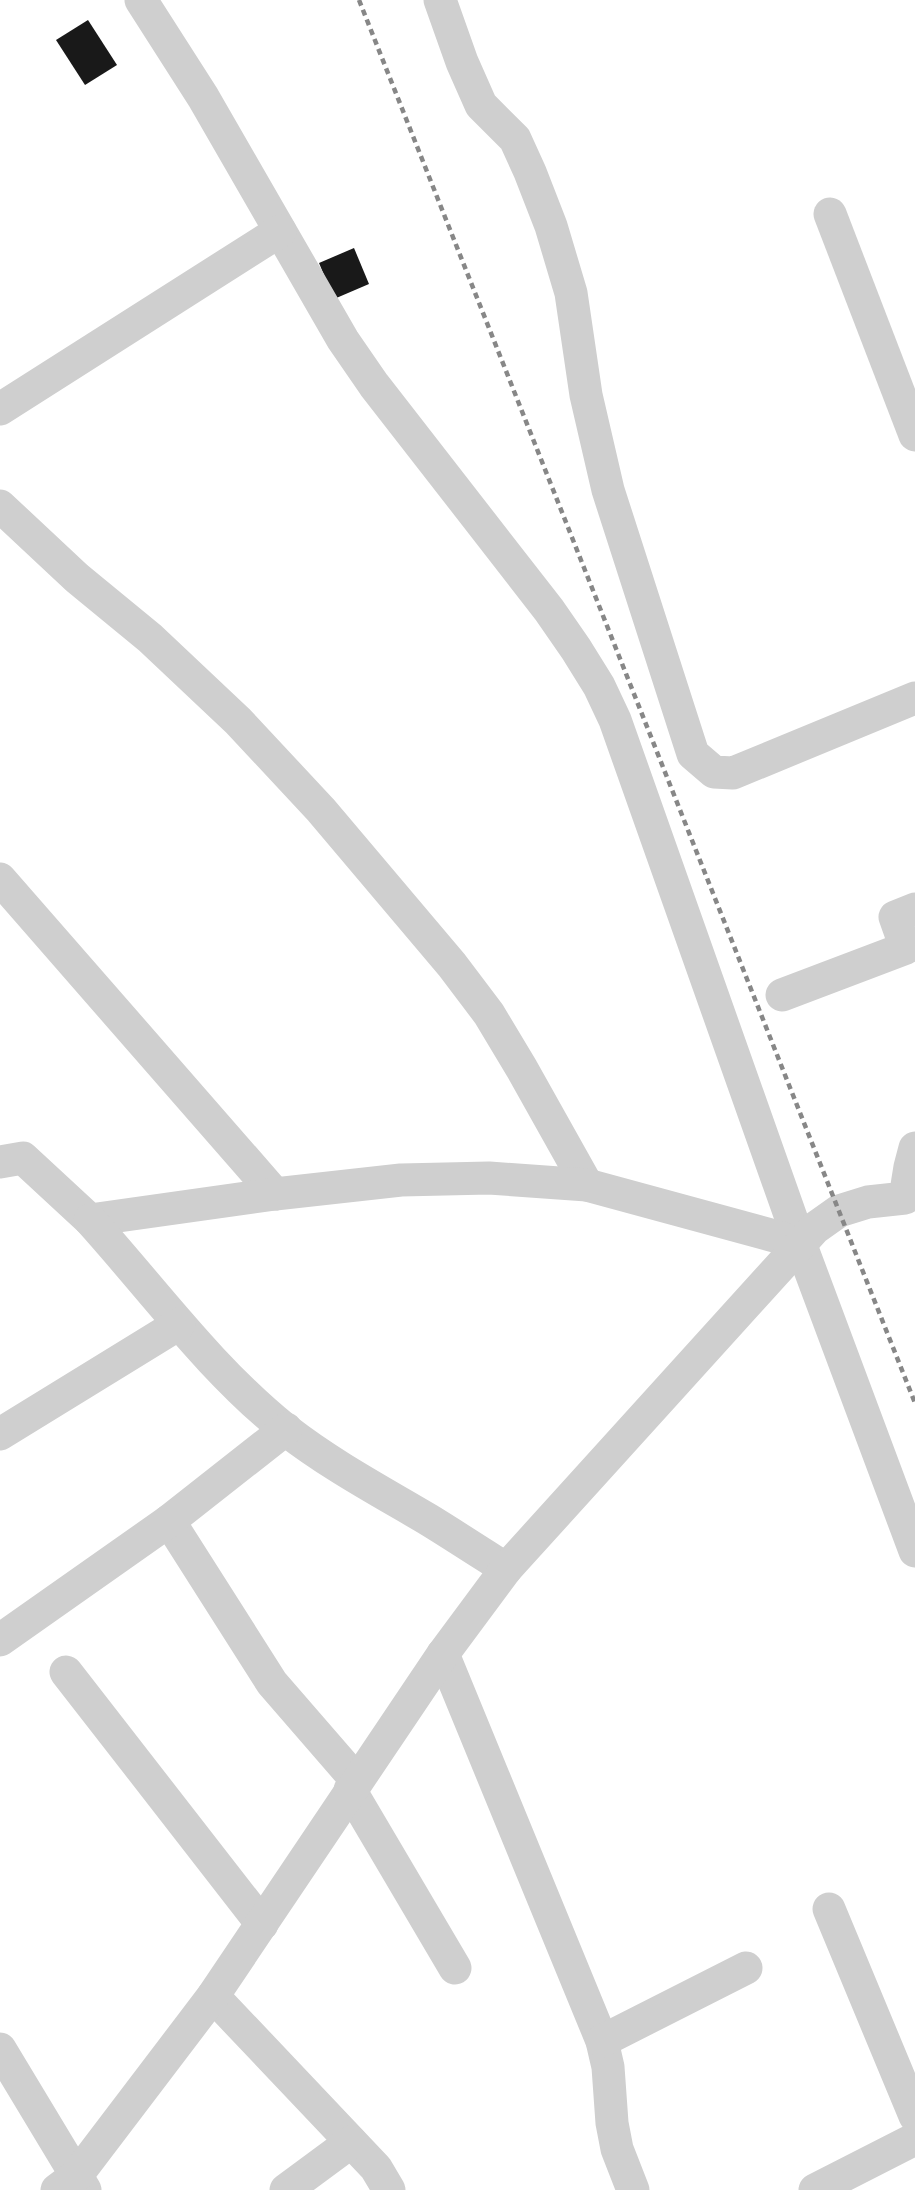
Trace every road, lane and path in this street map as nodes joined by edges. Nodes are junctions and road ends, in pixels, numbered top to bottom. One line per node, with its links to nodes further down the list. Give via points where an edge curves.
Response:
1 (141, 0): 4 (street, via 203,97)
2 (440, 0): 8 (street, via 481,105 515,138 551,226 571,293 586,395 608,490 693,754 714,772 733,773)
3 (830, 214): 6 (street)
4 (280, 231): 5 (street); 18 (street, via 343,340 374,385 549,610 599,686 615,720)
5 (0, 409)
6 (915, 435)
7 (0, 506): 14 (street, via 238,721 321,810 452,964 489,1014)
8 (915, 698)
9 (0, 879): 15 (street)
10 (915, 909): 11 (street, via 895,917 906,948)
11 (782, 995)
12 (915, 1148): 16 (street, via 910,1167)
13 (8, 1154): 17 (street)
14 (587, 1185): 15 (street, via 489,1178 401,1180); 18 (street)
15 (275, 1194): 17 (street)
16 (910, 1198): 18 (street, via 868,1202 839,1211)
17 (90, 1220): 19 (street)
18 (800, 1243): 23 (street); 24 (street)
19 (179, 1324): 20 (street, via 231,1380); 21 (street)
20 (286, 1430): 22 (street); 24 (street, via 356,1479)
21 (0, 1434)
22 (169, 1521): 25 (street); 28 (street, via 272,1683)
23 (915, 1551)
24 (506, 1569): 26 (street)
25 (0, 1640)
26 (442, 1654): 28 (street); 34 (street)
27 (66, 1672): 30 (street)
28 (353, 1785): 30 (street); 31 (street)
29 (829, 1909): 36 (street)
30 (262, 1924): 33 (street)
31 (455, 1968)
32 (746, 1968): 34 (street)
33 (213, 1996): 38 (street); 39 (street)
34 (602, 2041): 42 (street, via 617,2149)
35 (0, 2049): 39 (street)
36 (915, 2116)
37 (915, 2139): 43 (street)
38 (351, 2142): 40 (street); 41 (street)
39 (73, 2185)
40 (286, 2190)
41 (389, 2190)
42 (633, 2190)
43 (815, 2190)

